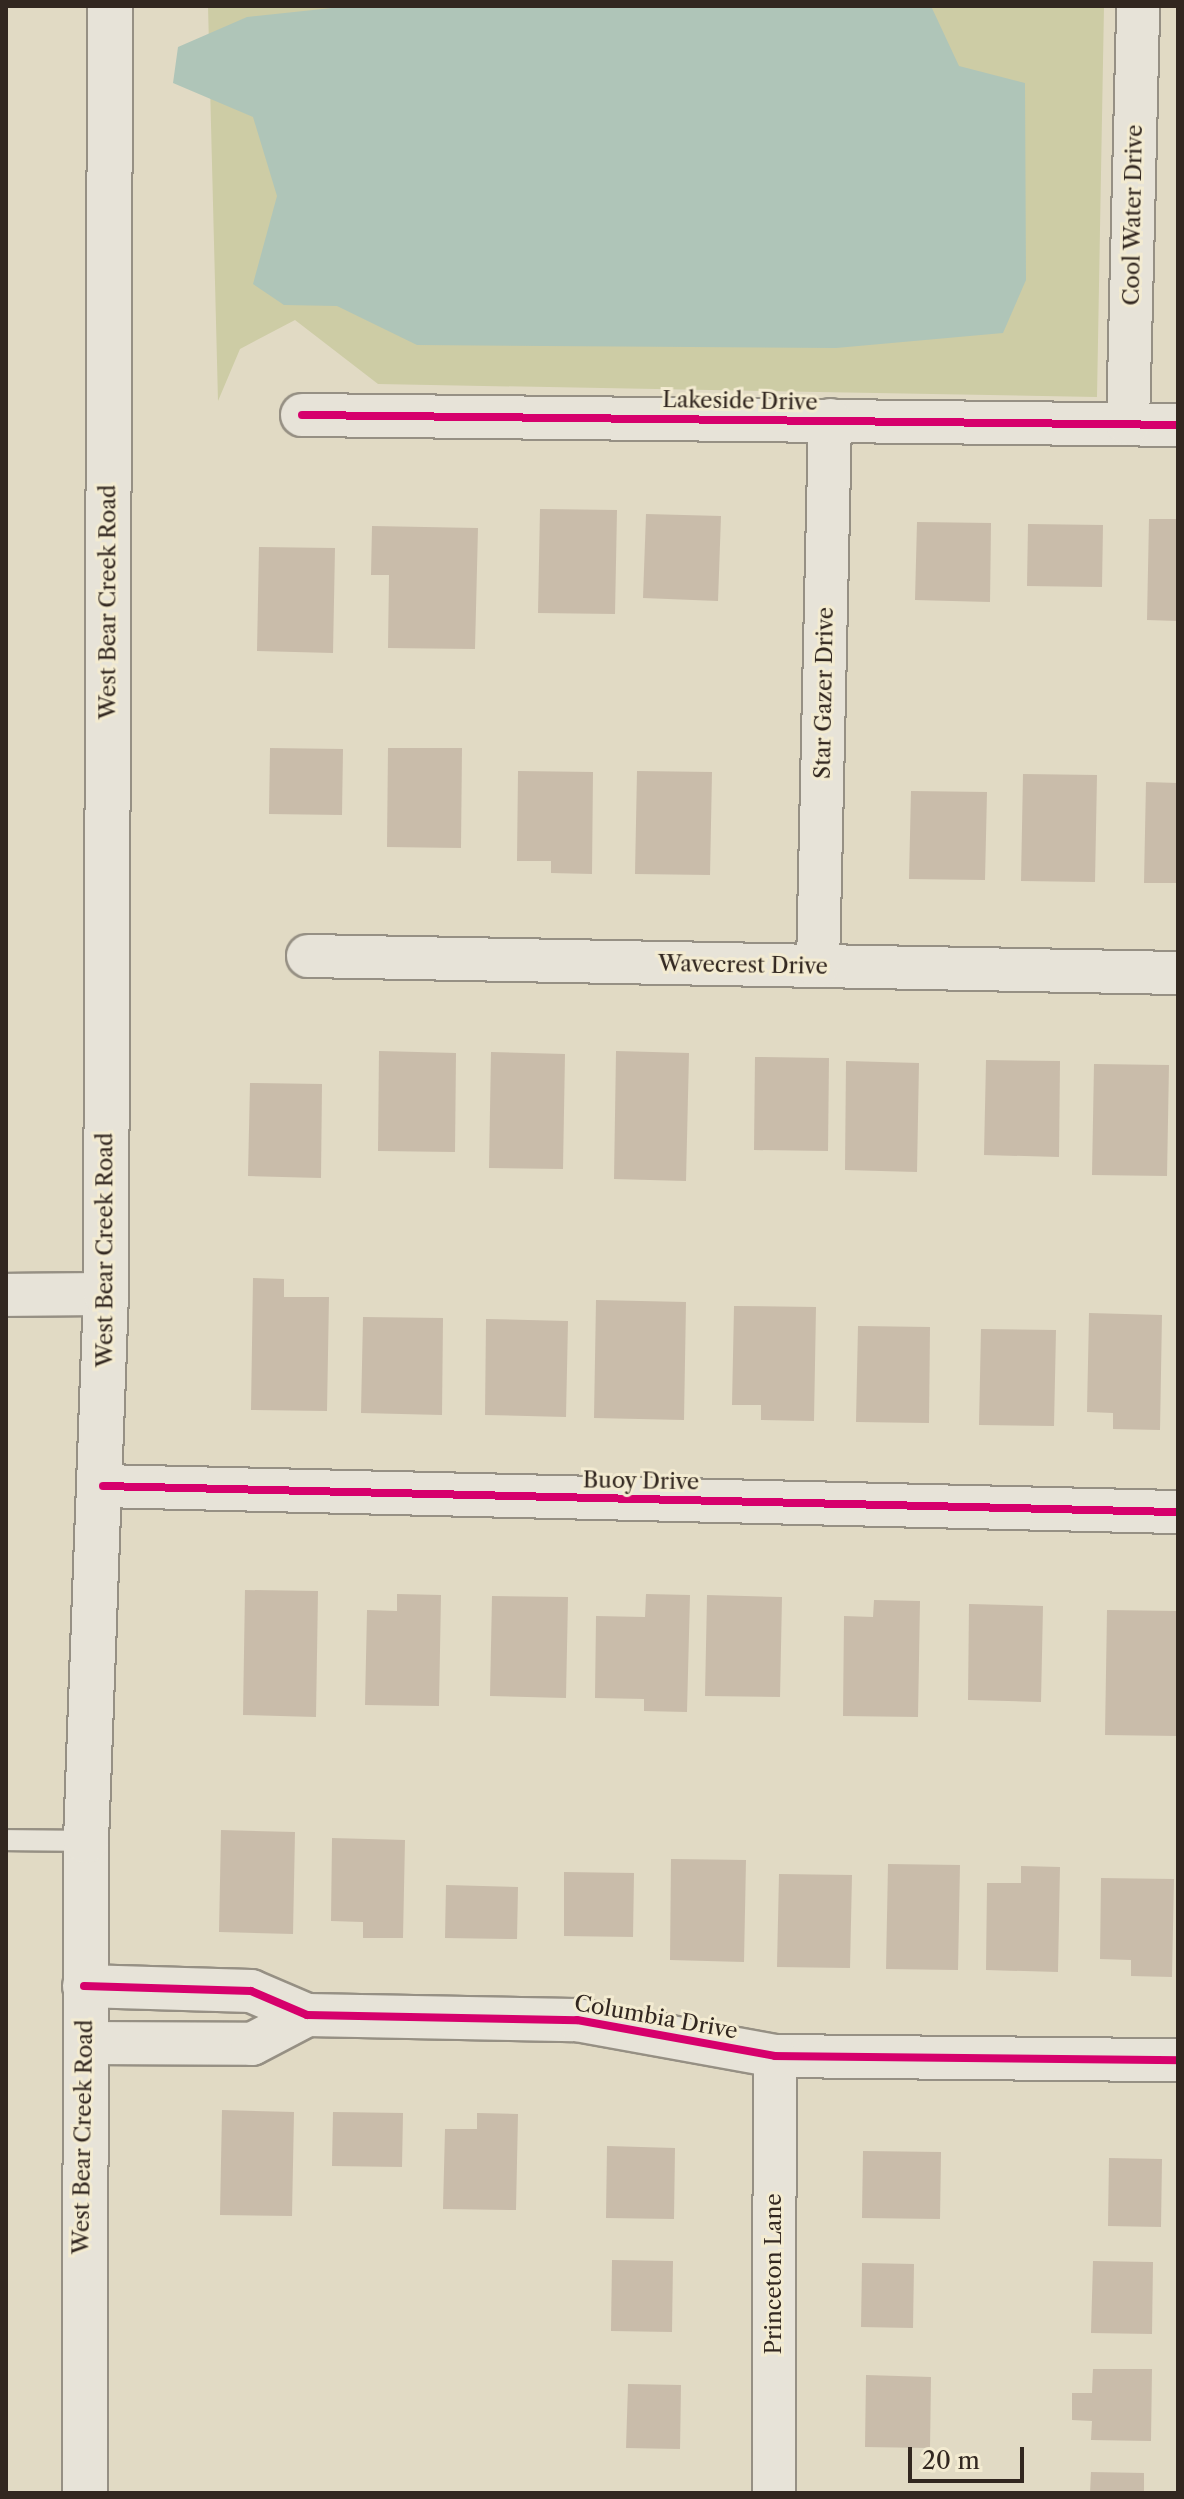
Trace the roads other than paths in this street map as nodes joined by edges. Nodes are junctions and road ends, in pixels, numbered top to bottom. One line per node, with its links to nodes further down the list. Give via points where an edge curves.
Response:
1 (110, 6): 10 (main road, West Bear Creek Road)
2 (1138, 6): 5 (street, Cool Water Drive)
3 (302, 415): 4 (street, Lakeside Drive)
4 (830, 420): 5 (street, Lakeside Drive); 8 (street, Star Gazer Drive)
5 (1128, 424): 6 (street, Lakeside Drive)
6 (1178, 425)
7 (308, 956): 8 (street, Wavecrest Drive)
8 (818, 966): 9 (street, Wavecrest Drive)
9 (1178, 973)
10 (106, 1294): 11 (street); 12 (main road, West Bear Creek Road)
11 (6, 1295)
12 (103, 1486): 13 (street, Buoy Drive); 15 (main road, West Bear Creek Road)
13 (1178, 1512)
14 (6, 1840): 15 (lane)
15 (86, 1841): 16 (main road, West Bear Creek Road)
16 (84, 1986): 17 (street, Columbia Drive, via 251,1991); 18 (main road, West Bear Creek Road)
17 (307, 2015): 18 (street, Columbia Drive, via 252,2044); 19 (street, Columbia Drive, via 577,2020)
18 (85, 2043): 21 (main road, West Bear Creek Road)
19 (775, 2056): 20 (street, Columbia Drive); 22 (street, Princeton Lane)
20 (1178, 2060)
21 (85, 2493)
22 (774, 2493)

